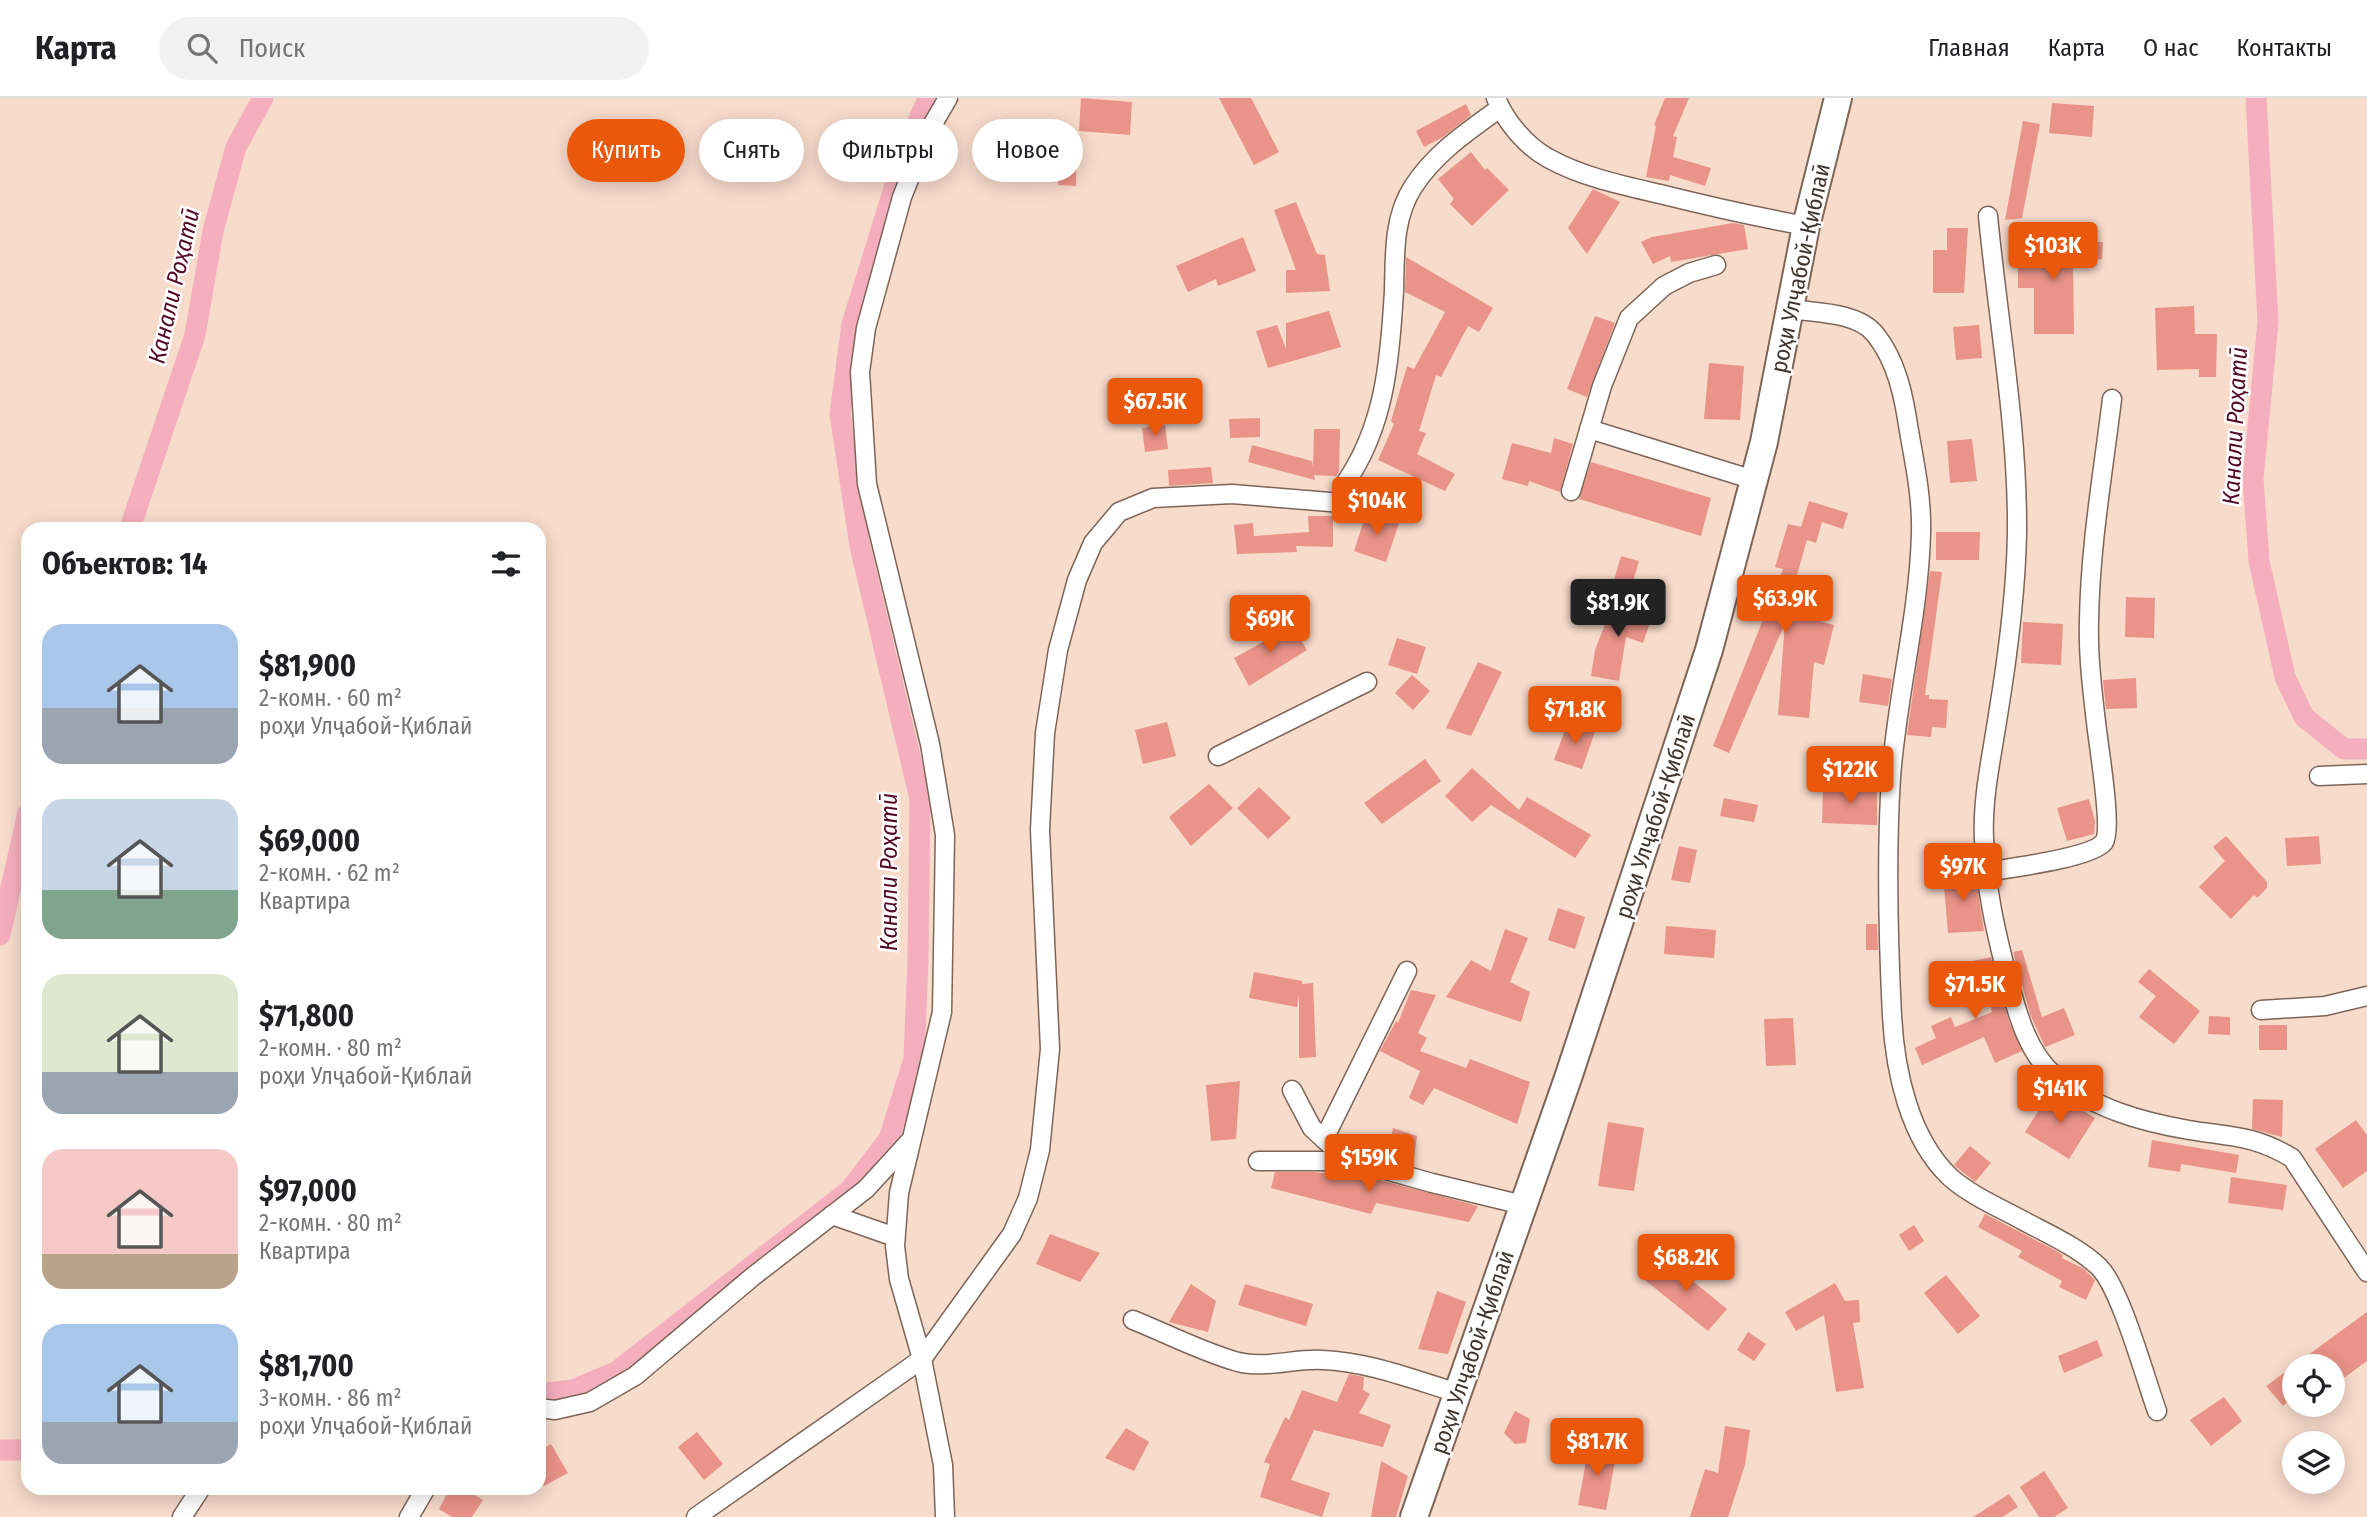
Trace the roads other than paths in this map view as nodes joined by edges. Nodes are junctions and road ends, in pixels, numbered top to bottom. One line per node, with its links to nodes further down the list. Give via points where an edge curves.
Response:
1 (948, 98): 21 (street, via 927,134 902,197 866,328 860,372 867,484 930,744 945,835 942,1012)
2 (1838, 98): 5 (street, роҳи Улҷабой-Қиблаӣ)
3 (1498, 103): 5 (street, via 1521,136 1545,157 1578,173); 30 (street, via 1429,165 1411,190 1397,228 1385,389 1374,432 1343,494 1153,498 1119,512 1093,543 1077,580 1058,649 1045,733 1040,830 1050,1049 1040,1150 1028,1198 1012,1234)
4 (1988, 216): 16 (street, via 2015,466 2017,531 2014,607 1985,806)
5 (1806, 226): 7 (street, роҳи Улҷабой-Қиблаӣ)
6 (1716, 265): 9 (street, via 1664,286 1629,318)
7 (1790, 309): 10 (street, роҳи Улҷабой-Қиблаӣ); 33 (street, via 1841,317 1873,332 1895,368 1918,479 1918,572 1899,705 1887,845 1892,1019 1908,1106 1920,1133 1950,1176 2085,1255 2101,1269 2115,1293)
8 (2112, 399): 16 (street, via 2093,547 2089,622 2107,814 2105,840 2076,856)
9 (1589, 429): 10 (street); 11 (street)
10 (1754, 480): 25 (street, роҳи Улҷабой-Қиблаӣ, via 1709,650)
11 (1571, 491)
12 (1367, 682): 13 (street)
13 (1218, 756)
14 (2367, 774): 15 (street)
15 (2319, 776)
16 (1986, 873): 28 (street, via 2017,1013 2035,1053 2053,1075 2132,1119 2245,1136 2283,1152 2308,1180)
17 (1407, 971): 22 (street)
18 (2367, 996): 19 (street, via 2325,1006)
19 (2261, 1010)
20 (1292, 1090): 22 (street, via 1312,1128)
21 (912, 1138): 26 (street, via 866,1189); 27 (street)
22 (1324, 1139): 24 (street)
23 (1258, 1161): 24 (street)
24 (1354, 1161): 25 (street)
25 (1523, 1205): 31 (street, роҳи Улҷабой-Қиблаӣ)
26 (832, 1215): 27 (street); 32 (street, via 635,1376 611,1392 574,1406)
27 (895, 1237): 30 (street, via 900,1279)
28 (2367, 1272)
29 (1133, 1320): 31 (street, via 1240,1362 1321,1359 1351,1363)
30 (922, 1359): 38 (street); 39 (street, via 943,1465)
31 (1458, 1393): 40 (street, роҳи Улҷабой-Қиблаӣ)
32 (546, 1409)
33 (2157, 1411)
34 (196, 1495): 36 (street)
35 (422, 1495): 37 (street)
36 (182, 1517)
37 (409, 1517)
38 (696, 1517)
39 (945, 1517)
40 (1414, 1517)

